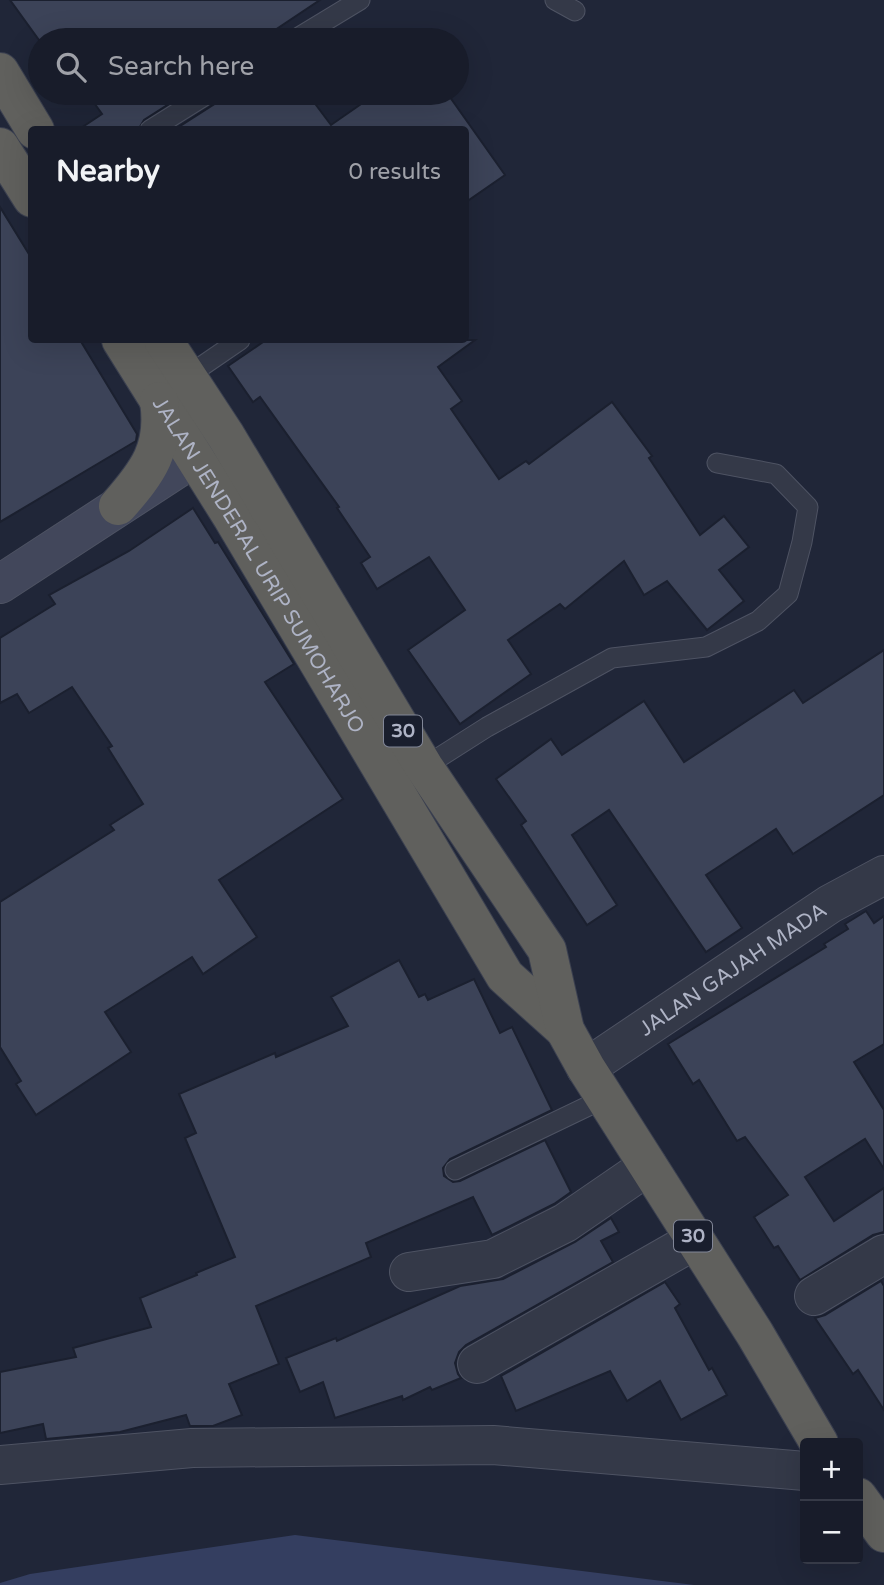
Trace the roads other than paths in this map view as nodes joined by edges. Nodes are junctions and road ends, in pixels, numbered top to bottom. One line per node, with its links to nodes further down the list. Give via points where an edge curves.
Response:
1 (360, 0): 4 (lane)
2 (555, 0): 3 (lane)
3 (575, 11)
4 (314, 28)
5 (0, 72): 7 (highway)
6 (190, 105): 8 (lane)
7 (33, 126)
8 (156, 126)
9 (0, 147): 10 (highway)
10 (28, 192)
11 (124, 343): 14 (highway, JALAN JENDERAL URIP SUMOHARJO / 30)
12 (164, 343): 14 (highway, JALAN JENDERAL URIP SUMOHARJO / 30)
13 (236, 343): 14 (lane)
14 (172, 389): 15 (highway, JALAN JENDERAL URIP SUMOHARJO / 30); 16 (highway, JALAN JENDERAL URIP SUMOHARJO / 30); 18 (highway, via 152,462)
15 (226, 436): 16 (main road); 20 (highway, JALAN JENDERAL URIP SUMOHARJO / 30)
16 (194, 457): 18 (main road); 22 (highway, JALAN JENDERAL URIP SUMOHARJO / 30, via 505,976)
17 (717, 463): 20 (lane, via 776,474 807,507 788,594 758,621 706,647 612,658)
18 (118, 506): 19 (main road)
19 (0, 584)
20 (424, 766): 22 (highway, JALAN JENDERAL URIP SUMOHARJO / 30, via 547,950)
21 (884, 875): 23 (street, JALAN GAJAH MADA, via 831,904)
22 (565, 1030): 23 (highway, JALAN JENDERAL URIP SUMOHARJO / 30)
23 (596, 1083): 24 (highway, JALAN JENDERAL URIP SUMOHARJO / 30); 25 (lane)
24 (648, 1166): 26 (highway, JALAN JENDERAL URIP SUMOHARJO / 30); 28 (street, via 565,1223 493,1259)
25 (455, 1170)
26 (695, 1240): 30 (street); 31 (highway, JALAN JENDERAL URIP SUMOHARJO / 30)
27 (884, 1254): 29 (street)
28 (409, 1272)
29 (814, 1297)
30 (477, 1364)
31 (816, 1438)
32 (0, 1465): 33 (street, via 191,1448 493,1444)
33 (800, 1471)

